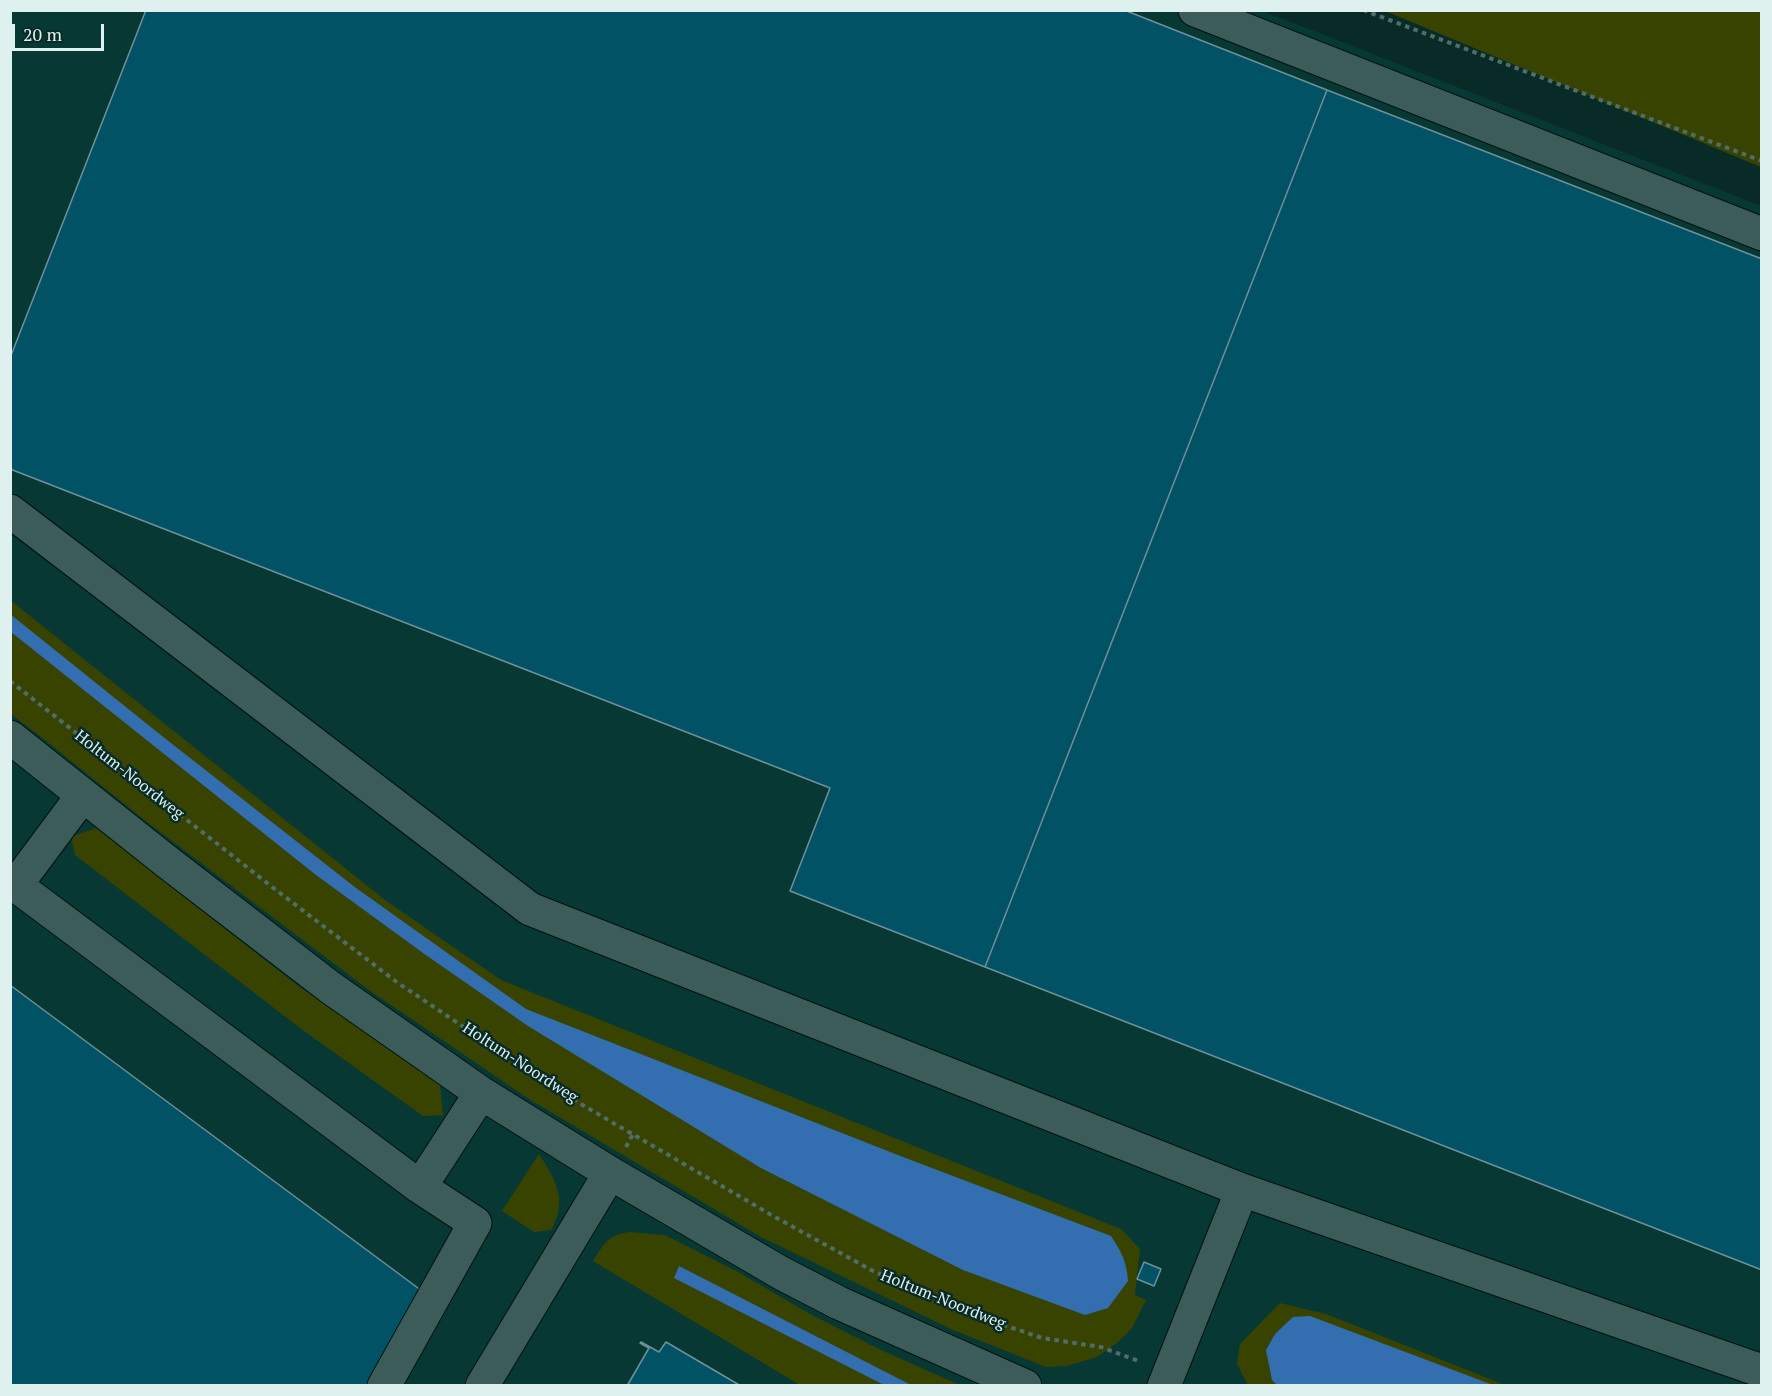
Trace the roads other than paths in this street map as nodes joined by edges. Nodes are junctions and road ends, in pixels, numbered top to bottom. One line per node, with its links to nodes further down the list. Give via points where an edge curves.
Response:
1 (1195, 10): 2 (street)
2 (1761, 234)
3 (10, 511): 10 (street, via 530,909)
4 (10, 737): 5 (street)
5 (83, 795): 6 (street); 7 (street, via 331,988)
6 (13, 883): 9 (street)
7 (481, 1093): 8 (street); 9 (street)
8 (610, 1173): 13 (street); 14 (street, via 781,1273)
9 (420, 1187): 12 (street, via 475,1223)
10 (1242, 1190): 11 (street); 15 (street)
11 (1761, 1371)
12 (384, 1386)
13 (482, 1386)
14 (1025, 1386)
15 (1164, 1386)

